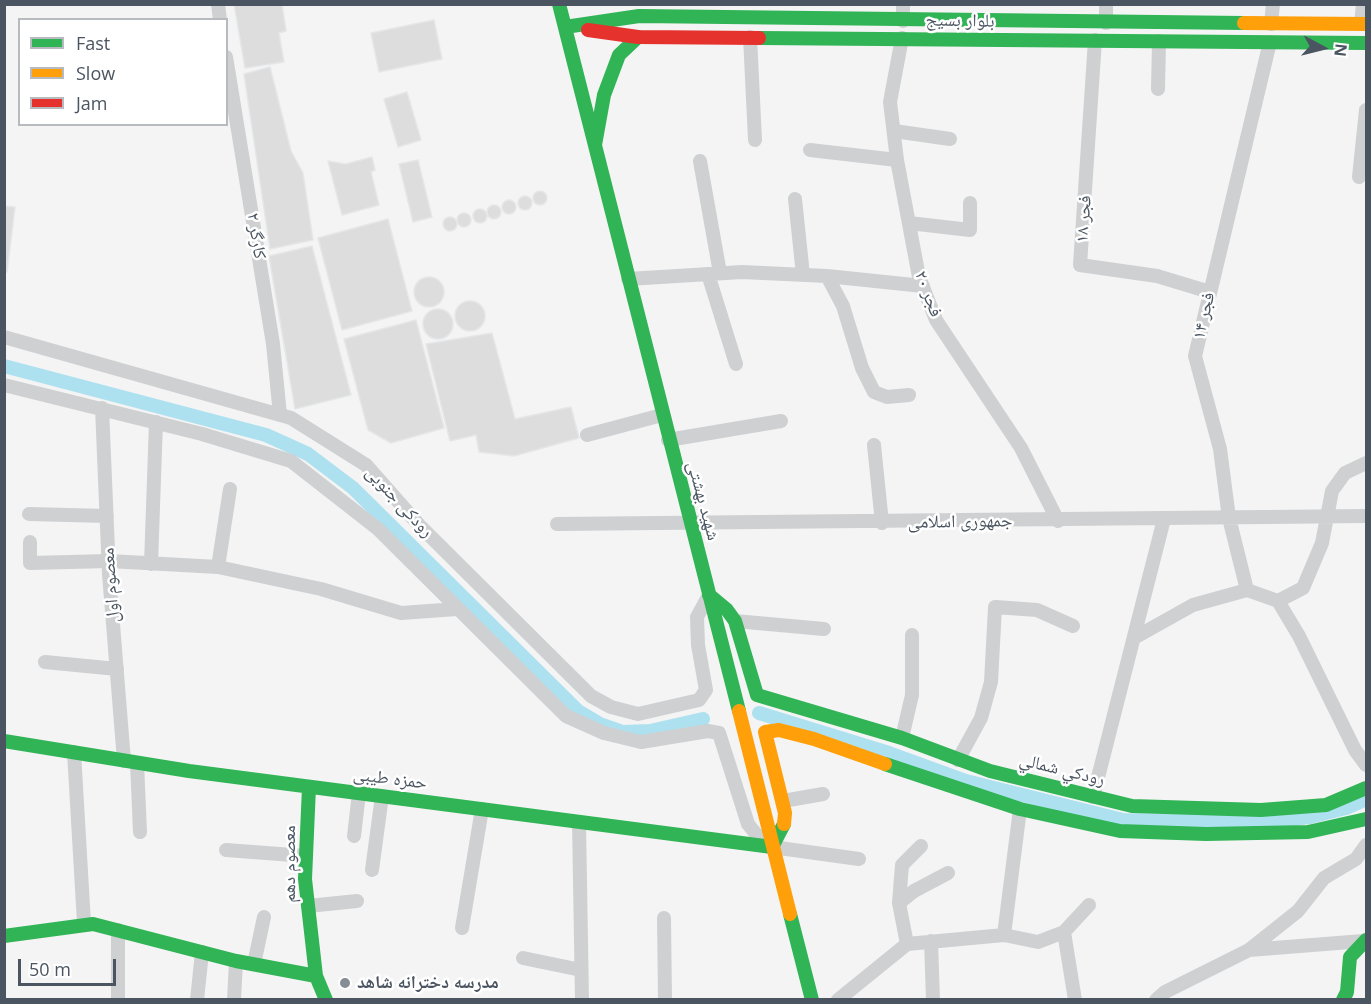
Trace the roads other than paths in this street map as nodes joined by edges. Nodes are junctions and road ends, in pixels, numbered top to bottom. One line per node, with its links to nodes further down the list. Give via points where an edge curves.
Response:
1 (903, 4): 6 (street)
2 (1106, 4): 7 (street)
3 (1273, 4): 8 (street)
4 (1363, 4): 9 (street)
5 (560, 8): 10 (street, شهید بهشتی)
6 (903, 21): 7 (street, بلوار بسیج); 10 (street, بلوار بسیج, via 639,16); 13 (street)
7 (1106, 23): 8 (street, بلوار بسیج)
8 (1271, 24): 9 (street, بلوار بسیج)
9 (1364, 24)
10 (565, 27): 11 (street, بلوار بسیج); 24 (street, شهید بهشتی)
11 (638, 37): 12 (street, بلوار بسیج); 24 (street, via 619,55 604,95)
12 (750, 37): 13 (street, بلوار بسیج); 23 (street)
13 (902, 38): 14 (street, بلوار بسیج); 21 (street, فجر ۲۰, via 890,102)
14 (1095, 40): 15 (street, بلوار بسیج); 37 (street, فجر ۱۸, via 1080,266 1157,276)
15 (1159, 41): 16 (street, بلوار بسیج); 19 (street)
16 (1270, 42): 17 (street, بلوار بسیج); 37 (street, فجر ۱۴)
17 (1366, 43)
18 (228, 69): 43 (street, کارگر ۲, via 273,344)
19 (1158, 89)
20 (1366, 110): 28 (street)
21 (894, 130): 22 (street); 26 (street, فجر ۲۰)
22 (950, 139)
23 (755, 140)
24 (595, 147): 35 (street, شهید بهشتی)
25 (810, 150): 26 (street)
26 (897, 160): 31 (street, فجر ۲۰)
27 (700, 161): 32 (street)
28 (1359, 177)
29 (795, 199): 33 (street)
30 (970, 203): 31 (street, via 970,230)
31 (909, 223): 36 (street, فجر ۲۰)
32 (714, 274): 33 (street); 35 (street); 39 (street)
33 (803, 275): 34 (street)
34 (827, 276): 36 (street); 41 (street, via 843,306 862,368 874,392 887,397)
35 (628, 279): 44 (street, شهید بهشتی)
36 (923, 286): 58 (street, فجر ۲۰, via 936,320 1021,448)
37 (1209, 292): 56 (street, فجر ۱۴, via 1195,356 1220,449)
38 (4, 338): 43 (street, رودکی جنوبی)
39 (736, 364)
40 (4, 385): 42 (street, رودکی جنوبی)
41 (909, 395)
42 (102, 408): 46 (street, رودکی جنوبی); 53 (street, معصوم اول)
43 (280, 415): 67 (street, رودکی جنوبی, via 366,465 419,525 591,696 611,708 638,714 699,700 706,690 697,617)
44 (662, 416): 47 (street); 48 (street, شهید بهشتی)
45 (781, 421): 48 (street)
46 (156, 422): 64 (street); 69 (street, رودکی جنوبی, via 291,461 378,529)
47 (587, 435)
48 (668, 440): 61 (street, شهید بهشتی)
49 (874, 445): 59 (street)
50 (1366, 463): 54 (street, via 1345,473 1332,491)
51 (230, 489): 65 (street)
52 (29, 514): 53 (street)
53 (107, 516): 63 (street, معصوم اول)
54 (1329, 516): 55 (street, جمهوری اسلامی); 56 (street, جمهوری اسلامی); 68 (street, via 1303,588)
55 (1366, 516)
56 (1229, 518): 57 (street, جمهوری اسلامی); 66 (street, فجر ۱۴)
57 (1164, 519): 58 (street, جمهوری اسلامی); 74 (street)
58 (1058, 521): 59 (street, جمهوری اسلامی)
59 (882, 523): 61 (street, جمهوری اسلامی)
60 (557, 524): 61 (street, جمهوری اسلامی)
61 (692, 525): 67 (street, شهید بهشتی)
62 (30, 542): 63 (street, via 30,563)
63 (109, 561): 64 (street); 76 (street, معصوم اول)
64 (151, 564): 65 (street)
65 (218, 567): 69 (street, via 401,613)
66 (1247, 590): 68 (street); 74 (street, via 1193,605)
67 (709, 596): 70 (street, via 728,610); 98 (street, شهید بهشتی)
68 (1278, 601): 82 (street)
69 (457, 609): 98 (street, رودکی جنوبی, via 566,716 604,733 641,742 708,730 719,733 748,824)
70 (735, 621): 72 (street); 77 (street, رودکي شمالي, via 757,695)
71 (1073, 626): 80 (street, via 1037,609 995,607 991,682 981,718)
72 (824, 629)
73 (912, 635): 77 (street, via 912,695)
74 (1134, 638): 88 (street)
75 (45, 662): 76 (street)
76 (117, 669): 81 (street, معصوم اول)
77 (902, 738): 80 (street, رودکي شمالي)
78 (4, 741): 79 (street, حمزه طیبی)
79 (74, 752): 81 (street, حمزه طیبی); 110 (street)
80 (958, 760): 88 (street, رودکي شمالي)
81 (130, 762): 83 (street, حمزه طیبی); 94 (street, معصوم اول)
82 (1366, 765)
83 (309, 787): 85 (street, حمزه طیبی); 100 (street, معصوم دهم)
84 (1366, 788): 88 (street, رودکي شمالي, via 1326,804 1261,810 1132,806)
85 (359, 793): 87 (street, حمزه طیبی); 95 (street)
86 (823, 794): 89 (street)
87 (382, 796): 90 (street, حمزه طیبی); 102 (street)
88 (1093, 797)
89 (783, 801): 91 (street, via 765,732 779,730 814,739); 98 (street, via 785,821)
90 (482, 809): 93 (street, حمزه طیبی); 111 (street)
91 (1020, 809): 92 (street, via 1120,831 1195,834 1308,832); 114 (street)
92 (1366, 819)
93 (579, 822): 98 (street, حمزه طیبی); 124 (street)
94 (140, 832)
95 (354, 836)
96 (1366, 845): 119 (street, via 1356,859 1324,878 1298,911)
97 (921, 846): 105 (street, via 902,865)
98 (772, 847): 101 (street); 132 (street, شهید بهشتی)
99 (226, 850): 100 (street)
100 (306, 856): 107 (street, معصوم دهم)
101 (859, 860)
102 (372, 870)
103 (948, 873): 105 (street)
104 (357, 901): 107 (street)
105 (899, 903): 118 (street)
106 (1089, 905): 113 (street)
107 (308, 906): 125 (street, معصوم دهم)
108 (264, 917): 123 (street)
109 (664, 918): 131 (street)
110 (84, 923): 112 (street); 115 (street)
111 (462, 928)
112 (118, 930): 120 (street); 126 (street)
113 (1064, 932): 114 (street, via 1038,942); 135 (street)
114 (1004, 935): 117 (street)
115 (4, 936)
116 (1365, 940): 119 (street); 137 (street, via 1350,957)
117 (931, 941): 118 (street); 134 (street)
118 (907, 944): 133 (street)
119 (1249, 950): 136 (street)
120 (202, 952): 122 (street); 127 (street)
121 (523, 958): 124 (street)
122 (236, 961): 123 (street); 128 (street)
123 (254, 964): 125 (street)
124 (581, 970): 130 (street)
125 (316, 976): 129 (street, معصوم دهم)
126 (118, 999)
127 (197, 999)
128 (234, 999)
129 (326, 999)
130 (582, 999)
131 (665, 999)
132 (812, 999)
133 (838, 999)
134 (933, 999)
135 (1076, 999)
136 (1156, 999)
137 (1343, 999)

